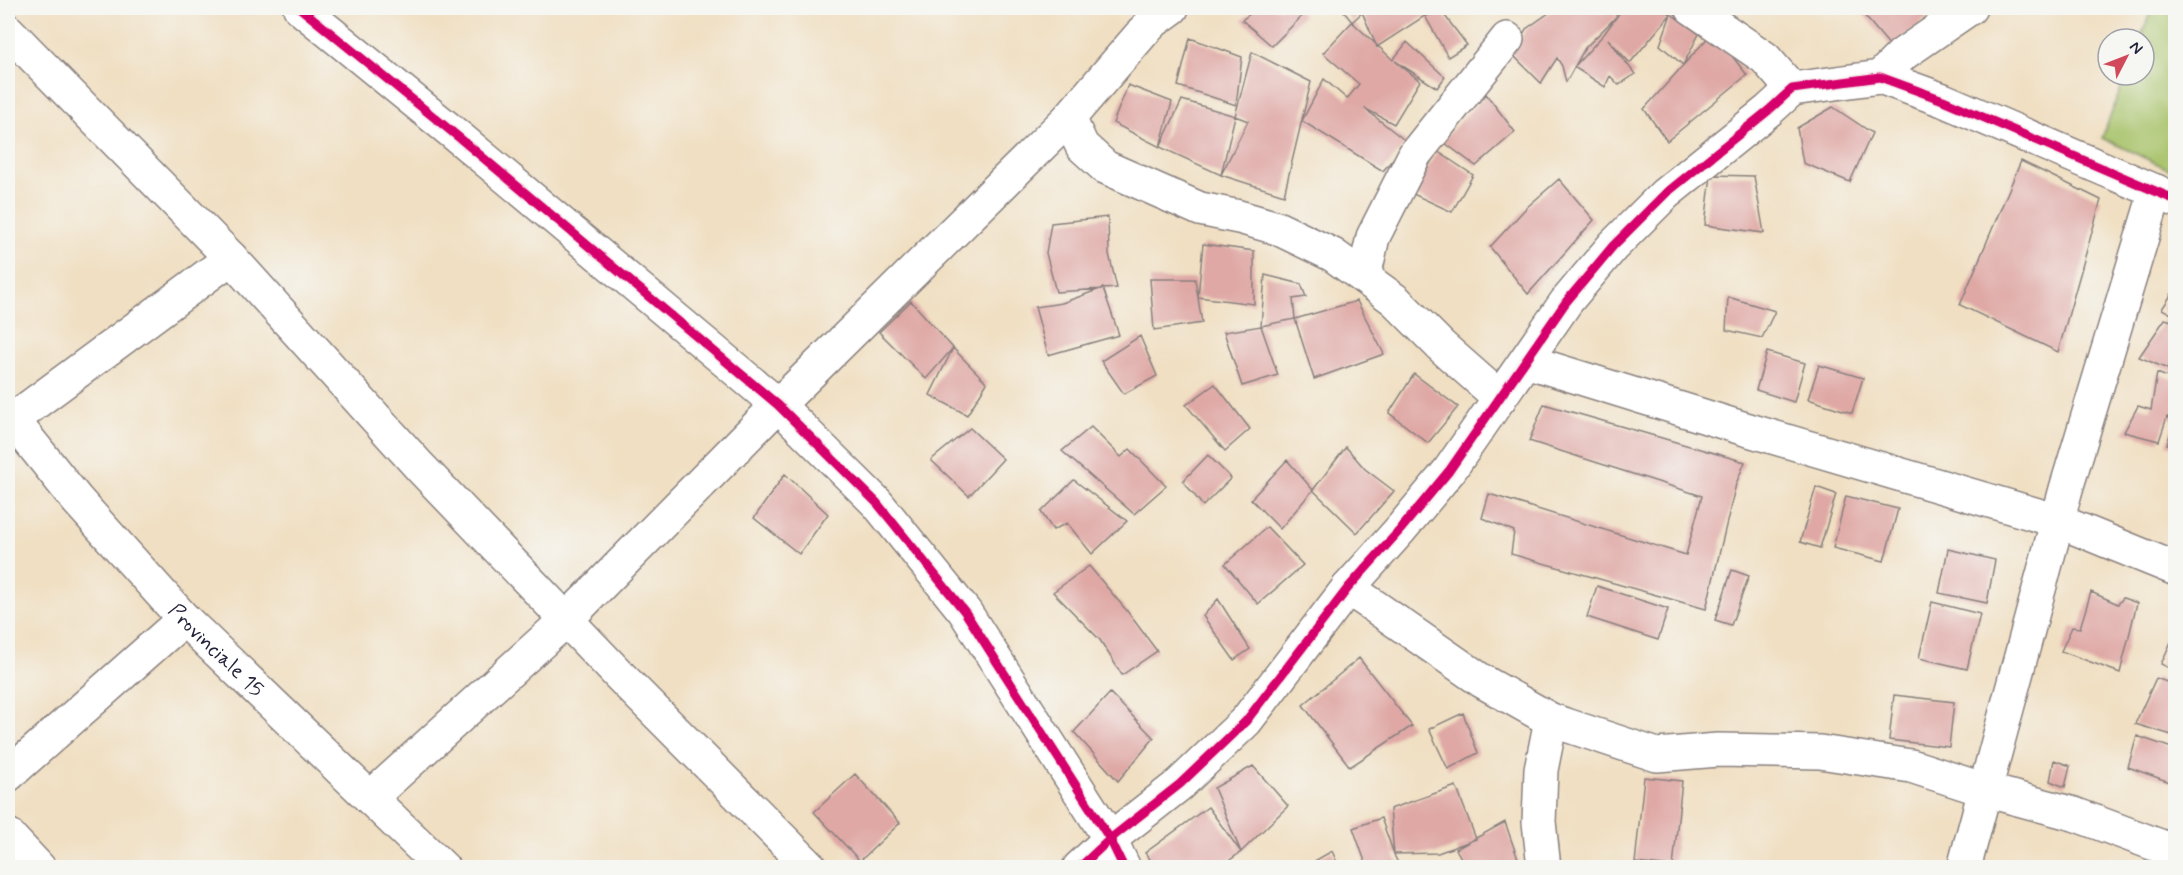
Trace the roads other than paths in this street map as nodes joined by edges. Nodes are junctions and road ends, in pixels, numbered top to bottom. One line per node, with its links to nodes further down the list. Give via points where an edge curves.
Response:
1 (300, 8): 15 (street)
2 (1173, 8): 9 (street, via 1150,24)
3 (1692, 8): 8 (street, via 1765,58)
4 (1970, 8): 7 (street, via 1903,54)
5 (8, 31): 11 (street)
6 (1507, 39): 12 (street, via 1415,154 1373,237)
7 (1880, 77): 8 (street); 10 (street)
8 (1792, 89): 13 (street, via 1665,194 1613,246 1566,302)
9 (1069, 118): 12 (street, via 1082,146 1105,167 1200,209 1277,228 1333,255); 15 (street)
10 (2165, 195): 17 (street)
11 (231, 258): 16 (street); 21 (street, via 420,467)
12 (1364, 277): 14 (street, via 1395,300)
13 (1526, 361): 14 (street); 17 (street)
14 (1500, 398): 19 (street, via 1449,471)
15 (778, 405): 21 (street); 27 (street, via 877,504 965,612)
16 (9, 419): 20 (street, Provinciale 15)
17 (2058, 521): 18 (street); 24 (street)
18 (2175, 569)
19 (1348, 588): 22 (street, via 1482,681); 27 (street, via 1246,721 1180,784)
20 (184, 620): 23 (street); 25 (street, Provinciale 15)
21 (566, 620): 25 (street); 31 (street)
22 (1551, 720): 24 (street, via 1658,755 1718,750 1820,752 1911,766); 34 (street, via 1541,770 1539,822)
23 (8, 775)
24 (1985, 790): 28 (street, via 2074,814); 35 (street)
25 (370, 798): 30 (street, Provinciale 15)
26 (8, 835): 29 (street)
27 (1110, 838): 32 (street); 33 (street)
28 (2175, 852)
29 (39, 867)
30 (443, 867)
31 (811, 867)
32 (1079, 867)
33 (1124, 867)
34 (1544, 867)
35 (1964, 867)

